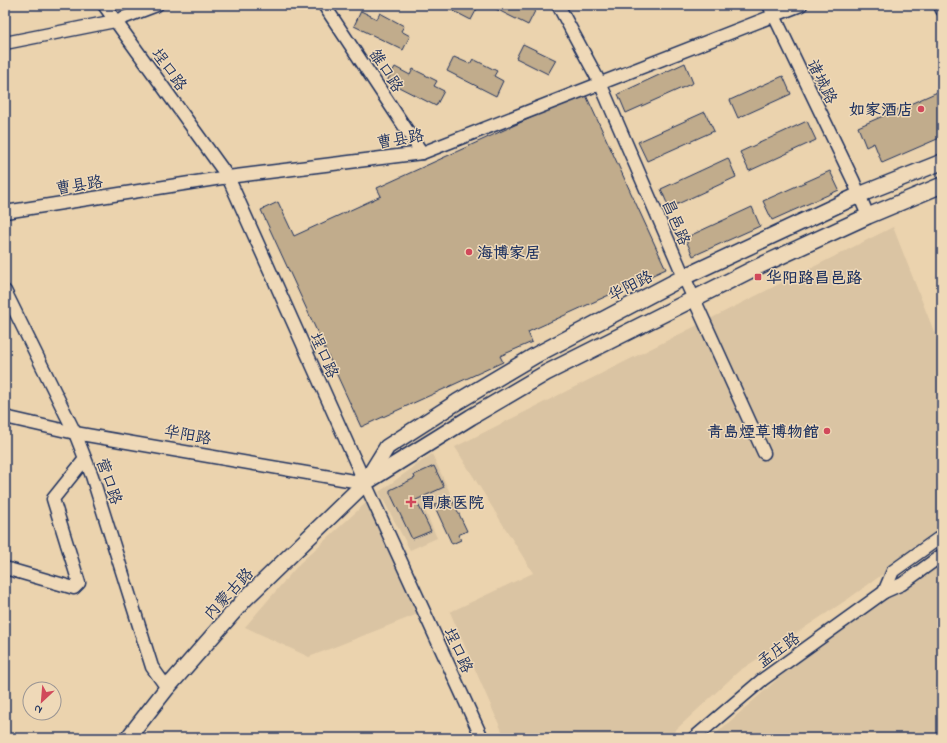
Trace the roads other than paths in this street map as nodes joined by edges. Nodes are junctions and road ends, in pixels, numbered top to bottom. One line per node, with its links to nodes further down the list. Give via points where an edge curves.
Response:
1 (104, 5): 9 (street, 埕口路)
2 (157, 5): 9 (street)
3 (324, 5): 12 (street, 雒口路)
4 (558, 5): 11 (street, 昌邑路)
5 (801, 5): 7 (street, 曹县路)
6 (940, 5): 8 (street)
7 (771, 10): 11 (street, 曹县路); 16 (street, 诸城路)
8 (942, 10)
9 (115, 21): 10 (street); 14 (street, 埕口路)
10 (5, 43)
11 (600, 83): 12 (street, 曹县路); 19 (street, 昌邑路)
12 (422, 153): 14 (street, 曹县路)
13 (942, 162): 16 (main road, 华阳路)
14 (228, 177): 17 (street, 曹县路); 26 (street, 埕口路)
15 (942, 185): 18 (main road)
16 (859, 195): 18 (street, 诸城路); 19 (main road, 华阳路)
17 (5, 212)
18 (868, 216): 21 (main road)
19 (684, 278): 21 (street, 昌邑路); 26 (main road, 华阳路, via 536,355 393,442 387,447)
20 (5, 291): 23 (street, 营口路)
21 (694, 298): 24 (street, 昌邑路); 26 (main road, via 546,373)
22 (5, 417): 23 (street, 华阳路)
23 (75, 433): 25 (street, 营口路); 26 (street, 华阳路)
24 (764, 453)
25 (85, 459): 29 (street, via 53,499 79,583 74,588); 31 (street, 营口路, via 152,667)
26 (365, 483): 31 (main road, 内蒙古路, via 244,600); 33 (street, 埕口路)
27 (942, 536): 30 (street, via 893,571)
28 (942, 555): 30 (street, 孟庄路, via 902,584)
29 (5, 568)
30 (884, 592): 34 (street, 孟庄路, via 762,680)
31 (167, 688): 32 (main road, 内蒙古路)
32 (128, 738)
33 (482, 738)
34 (694, 738)

